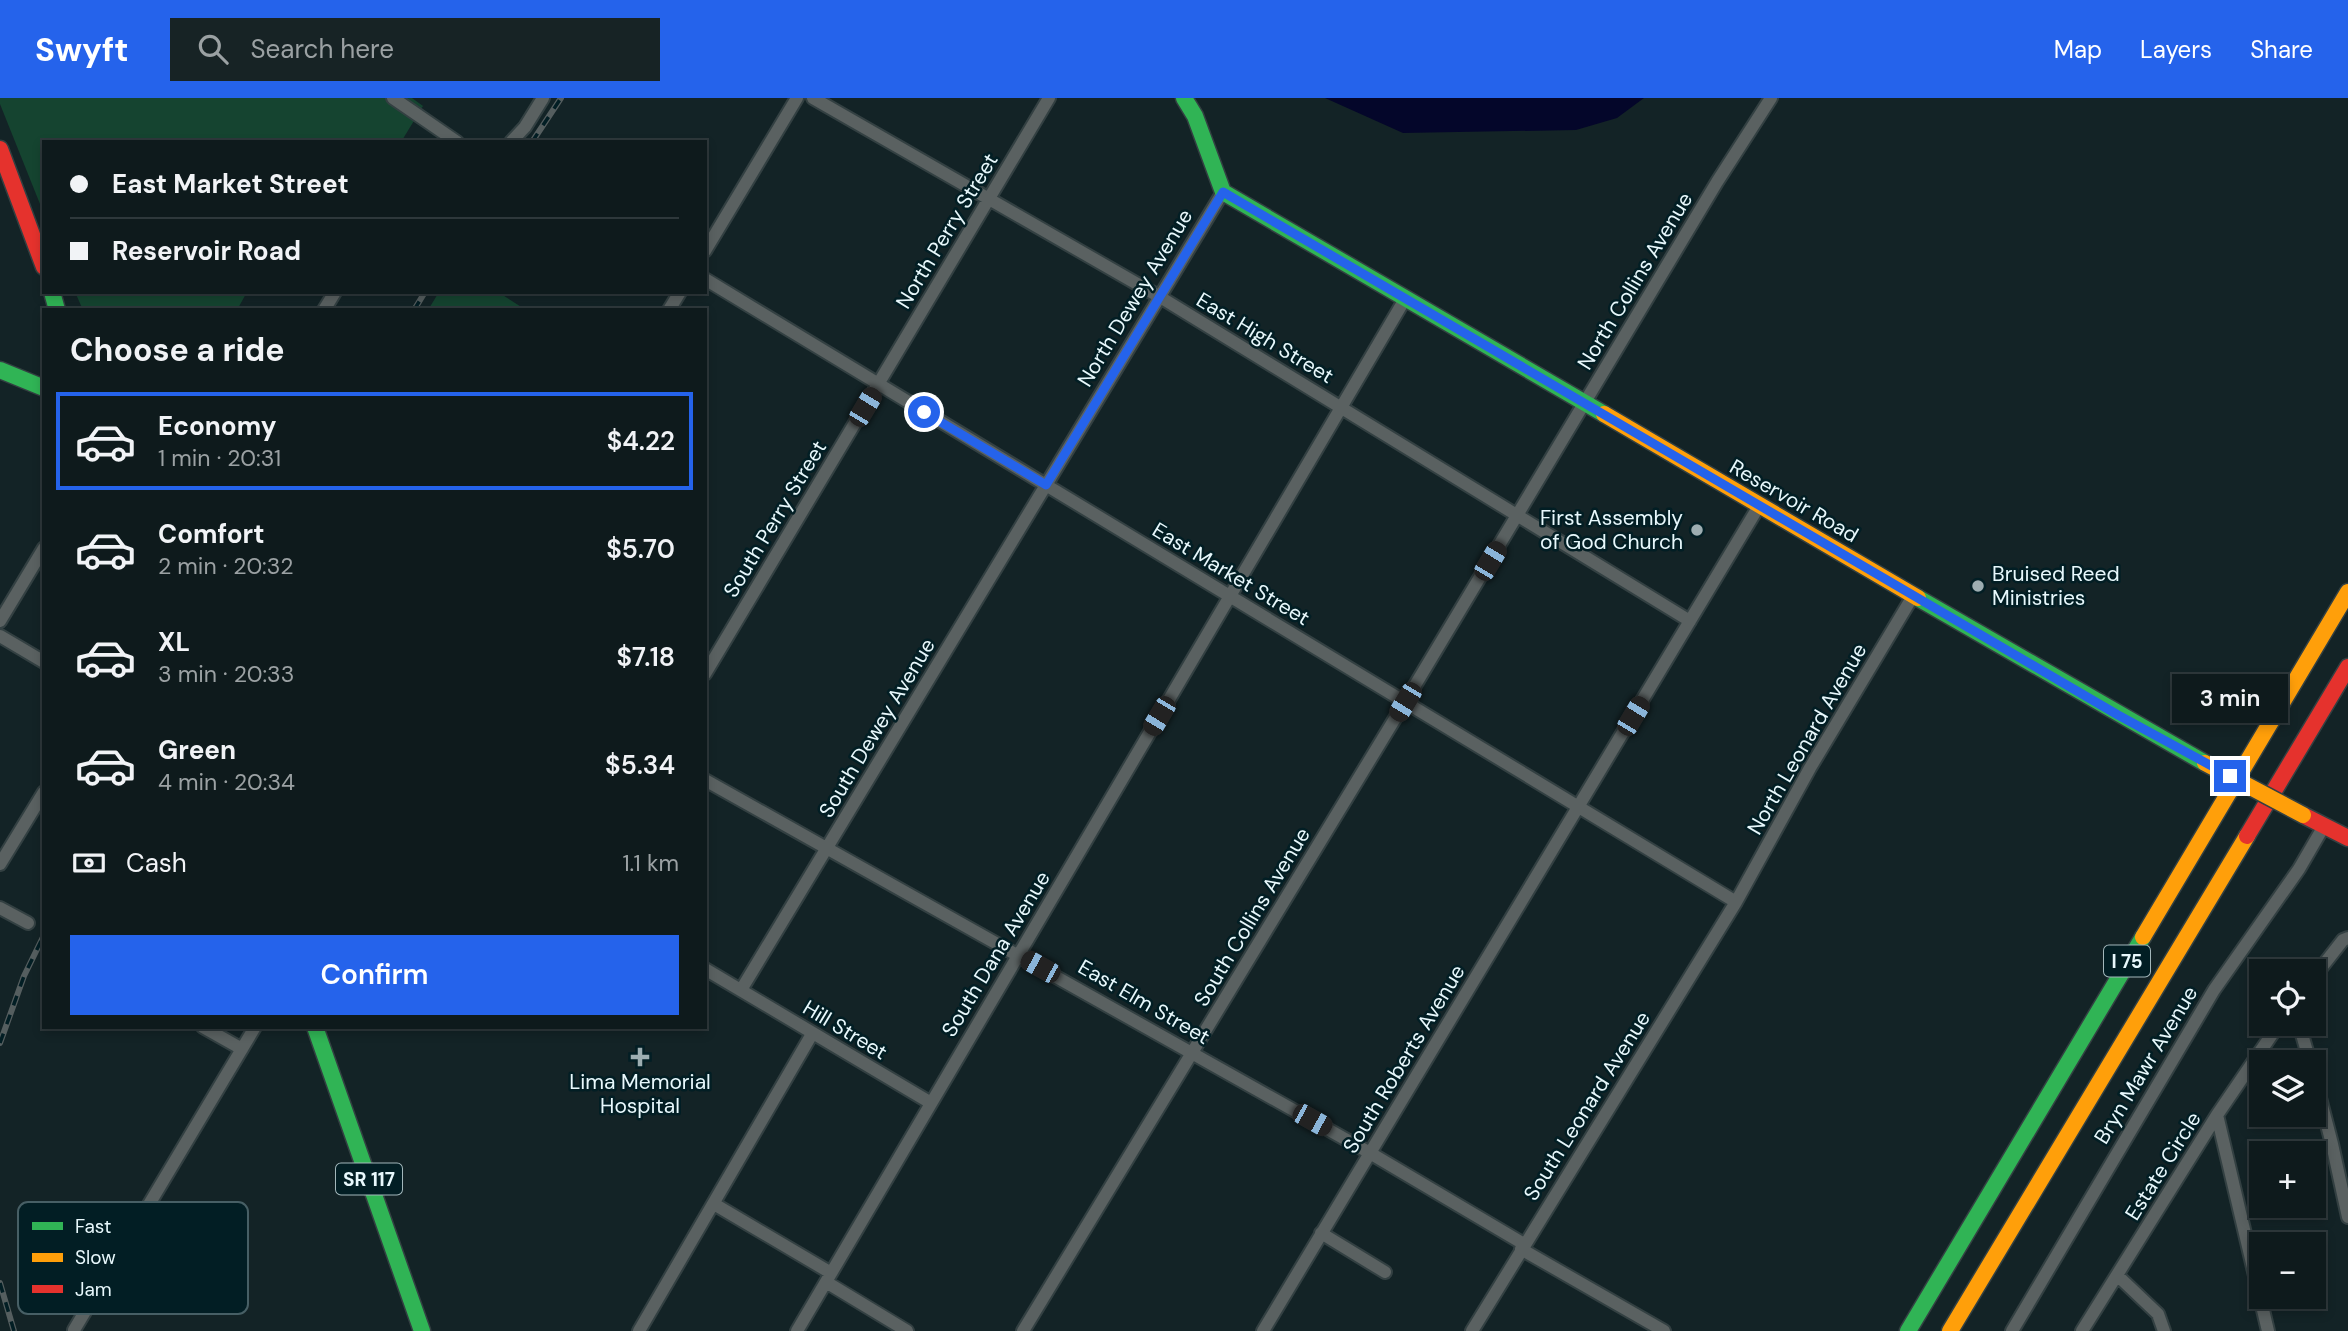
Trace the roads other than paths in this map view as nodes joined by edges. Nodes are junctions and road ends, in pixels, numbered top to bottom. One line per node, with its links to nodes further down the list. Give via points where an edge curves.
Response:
1 (393, 98): 8 (street)
2 (543, 98): 9 (street)
3 (797, 98): 13 (street)
4 (813, 98): 12 (street, East High Street)
5 (1049, 98): 12 (street, North Perry Street)
6 (1184, 98): 11 (main road)
7 (1771, 98): 22 (street, North Collins Avenue)
8 (436, 136)
9 (513, 140)
10 (0, 149): 14 (main road)
11 (1223, 192): 16 (street, North Dewey Avenue); 17 (main road, Reservoir Road)
12 (990, 198): 16 (street, East High Street); 20 (street, North Perry Street)
13 (707, 248)
14 (42, 262)
15 (707, 280): 20 (street, East Market Street)
16 (1160, 297): 23 (street, East High Street); 24 (street, North Dewey Avenue)
17 (1405, 299): 22 (main road, Reservoir Road); 23 (street, South Dana Avenue)
18 (8, 373): 19 (main road); 21 (main road)
19 (42, 376)
20 (878, 384): 24 (street, East Market Street); 36 (street, South Perry Street)
21 (42, 387)
22 (1584, 403): 25 (main road, Reservoir Road); 26 (street, North Collins Avenue)
23 (1341, 407): 26 (street, East High Street); 29 (street, South Dana Avenue)
24 (1046, 485): 29 (street, East Market Street); 43 (street, South Dewey Avenue)
25 (1759, 506): 30 (main road, Reservoir Road); 32 (street, South Roberts Avenue)
26 (1518, 514): 32 (street, East High Street); 37 (street, North Collins Avenue)
27 (42, 551): 31 (street)
28 (2348, 592): 82 (main road, I 75)
29 (1230, 596): 37 (street, East Market Street); 49 (street, South Dana Avenue)
30 (1913, 596): 41 (main road, Reservoir Road, bridge, via 2118,715); 45 (street, North Leonard Avenue)
31 (0, 621)
32 (1690, 621): 40 (street, South Roberts Avenue)
33 (0, 636): 34 (street)
34 (42, 661)
35 (2348, 667): 83 (main road, I 75)
36 (707, 671)
37 (1405, 702): 40 (street, East Market Street); 59 (street, South Collins Avenue)
38 (707, 781): 43 (street, East Elm Street)
39 (42, 795): 44 (street)
40 (1578, 807): 45 (street, East Market Street); 63 (street, South Roberts Avenue)
41 (2324, 826): 42 (main road, Reservoir Road); 84 (street, Bryn Mawr Avenue, via 2214,990)
42 (2348, 838)
43 (826, 849): 49 (street, East Elm Street); 52 (street, South Dewey Avenue)
44 (0, 864)
45 (1736, 902): 68 (street, South Leonard Avenue)
46 (0, 908): 47 (street)
47 (28, 923)
48 (2348, 938): 50 (street)
49 (1018, 955): 59 (street, East Elm Street); 60 (street, South Dana Avenue)
50 (2326, 962)
51 (707, 970): 52 (street, Hill Street)
52 (741, 990): 56 (street, Hill Street)
53 (207, 1029): 58 (street)
54 (254, 1029): 58 (street)
55 (316, 1029): 74 (main road, SR 117)
56 (812, 1034): 60 (street, Hill Street); 65 (street)
57 (2271, 1036): 61 (street, Estate Circle)
58 (242, 1049): 64 (street)
59 (1192, 1054): 63 (street, East Elm Street); 78 (street, South Collins Avenue)
60 (931, 1103): 71 (street, South Dana Avenue)
61 (2217, 1115): 70 (street, Estate Circle); 87 (street)
62 (2326, 1121): 66 (street)
63 (1370, 1153): 67 (street, South Roberts Avenue); 68 (street, East Elm Street)
64 (151, 1202)
65 (714, 1204): 71 (street); 75 (street)
66 (2348, 1217)
67 (1321, 1233): 69 (street); 79 (street, South Roberts Avenue)
68 (1522, 1247): 80 (street, South Leonard Avenue); 81 (street, East Elm Street)
69 (1385, 1272)
70 (2118, 1276): 85 (street, Estate Circle); 86 (street, via 2158,1314)
71 (828, 1277): 76 (street, South Dana Avenue); 77 (street)
72 (84, 1314): 73 (street)
73 (74, 1330)
74 (422, 1331)
75 (639, 1331)
76 (797, 1331)
77 (907, 1331)
78 (1023, 1331)
79 (1263, 1331)
80 (1472, 1331)
81 (1664, 1331)
82 (1908, 1331)
83 (1950, 1331)
84 (2012, 1331)
85 (2082, 1331)
86 (2164, 1331)
87 (2268, 1331)

